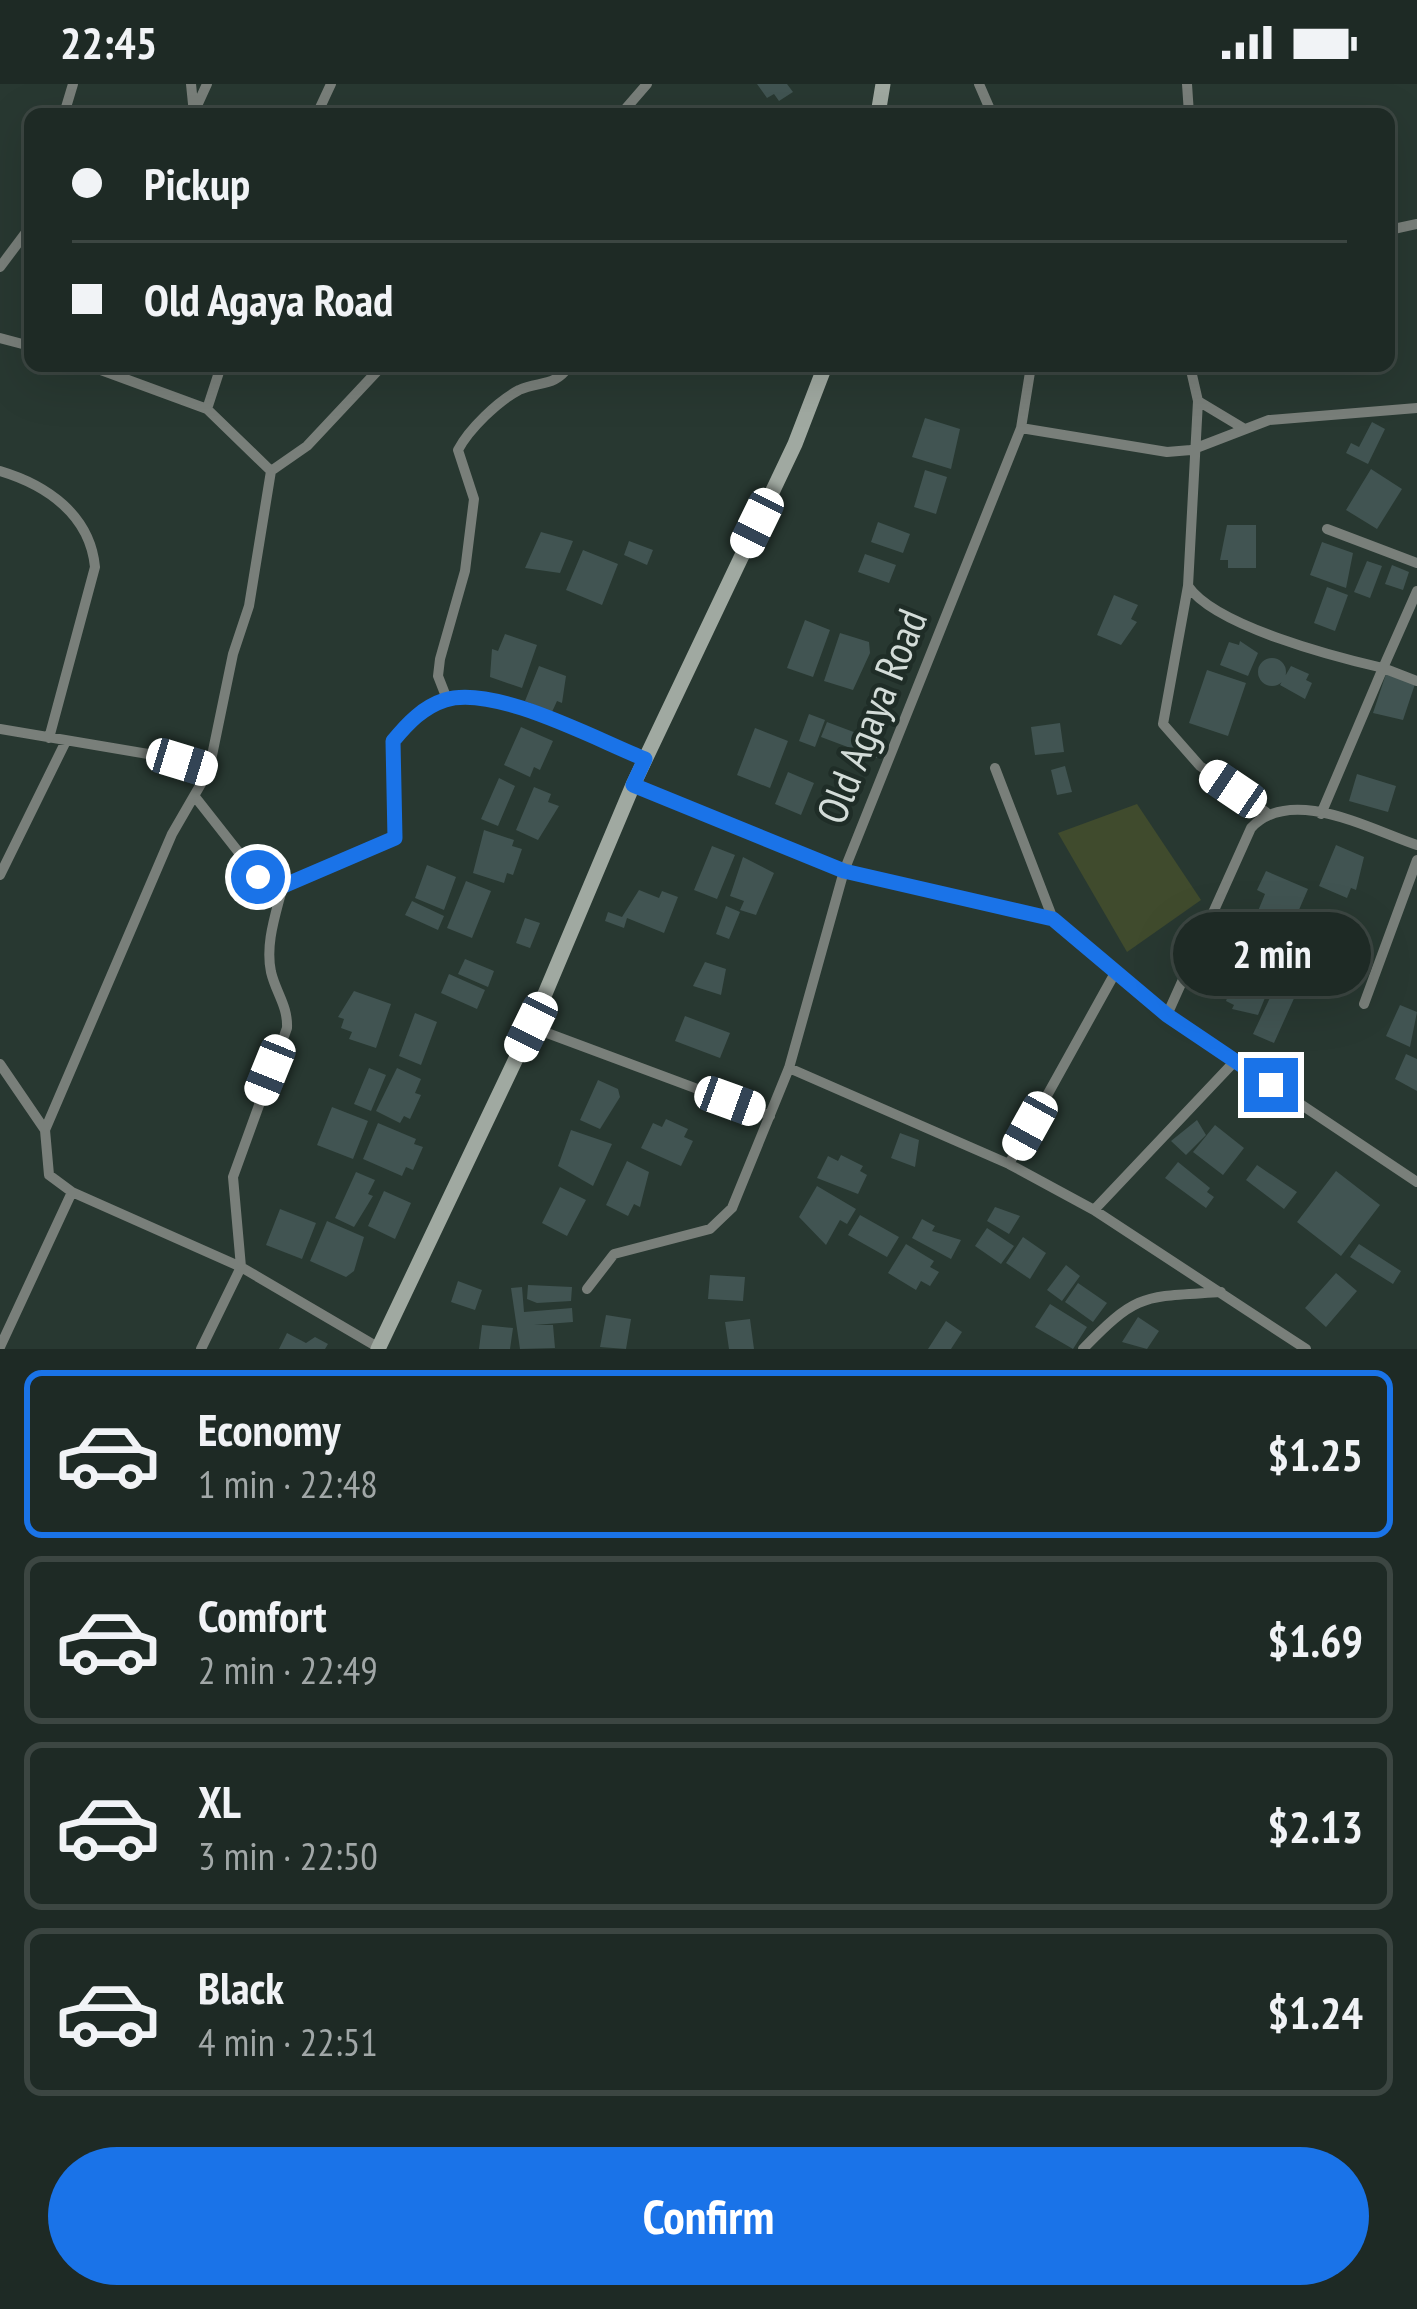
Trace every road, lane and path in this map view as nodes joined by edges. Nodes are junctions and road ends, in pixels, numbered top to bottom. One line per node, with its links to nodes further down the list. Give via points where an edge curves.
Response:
1 (647, 84): 2 (street)
2 (626, 108)
3 (24, 235): 4 (street)
4 (0, 267)
5 (107, 372): 14 (street)
6 (219, 372): 14 (street)
7 (376, 372): 19 (street, via 307,446)
8 (564, 372): 26 (street, via 513,393 458,450 474,499 465,572 440,659)
9 (824, 372): 30 (street)
10 (1030, 372): 15 (street, Old Agaya Road)
11 (1191, 372): 12 (street)
12 (1198, 401): 16 (street); 17 (street)
13 (1417, 408): 16 (street)
14 (207, 409): 19 (street)
15 (1021, 428): 17 (street); 39 (street, Old Agaya Road)
16 (1243, 428): 17 (street)
17 (1191, 450): 22 (street)
18 (0, 471): 28 (street, via 29,480 71,510 93,548 95,567)
19 (271, 471): 32 (street)
20 (1327, 529): 21 (street)
21 (1417, 563)
22 (1188, 586): 24 (street, via 1197,599 1247,624); 35 (street, via 1162,724 1200,766)
23 (1417, 592): 24 (street)
24 (1384, 668): 25 (street); 36 (street)
25 (1417, 681)
26 (447, 699): 30 (street, via 486,698); 41 (street, via 413,717 393,741 395,838)
27 (0, 729): 28 (street)
28 (50, 738): 29 (street)
29 (66, 741): 32 (street); 40 (street)
30 (645, 759): 33 (street)
31 (995, 767): 42 (street)
32 (209, 770): 34 (street)
33 (633, 785): 39 (street); 46 (street)
34 (196, 798): 41 (street, via 258,877); 51 (street, via 165,851)
35 (1266, 812): 36 (street); 45 (street, via 1251,828)
36 (1321, 814): 37 (street)
37 (1417, 844)
38 (1417, 860): 44 (street)
39 (844, 871): 42 (street, Old Agaya Road); 49 (street)
40 (0, 875)
41 (283, 886): 56 (street, via 268,950 287,1028 233,1177)
42 (1053, 919): 43 (street, Old Agaya Road)
43 (1115, 973): 45 (street, Old Agaya Road); 52 (street)
44 (1364, 1004)
45 (1167, 1015): 47 (street, Old Agaya Road)
46 (531, 1027): 50 (street); 61 (street)
47 (1235, 1061): 53 (street, Old Agaya Road); 55 (street)
48 (0, 1064): 51 (street)
49 (789, 1068): 50 (street); 52 (street)
50 (770, 1115): 57 (street, via 733,1208 710,1229 614,1254)
51 (45, 1130): 54 (street, via 50,1175)
52 (1009, 1164): 55 (street)
53 (1417, 1182)
54 (72, 1192): 56 (street); 59 (street)
55 (1094, 1210): 58 (street)
56 (241, 1267): 60 (street); 61 (street)
57 (586, 1289)
58 (1221, 1292): 62 (street, via 1124,1306); 63 (street)
59 (0, 1346)
60 (201, 1349)
61 (379, 1349)
62 (1082, 1349)
63 (1306, 1349)

